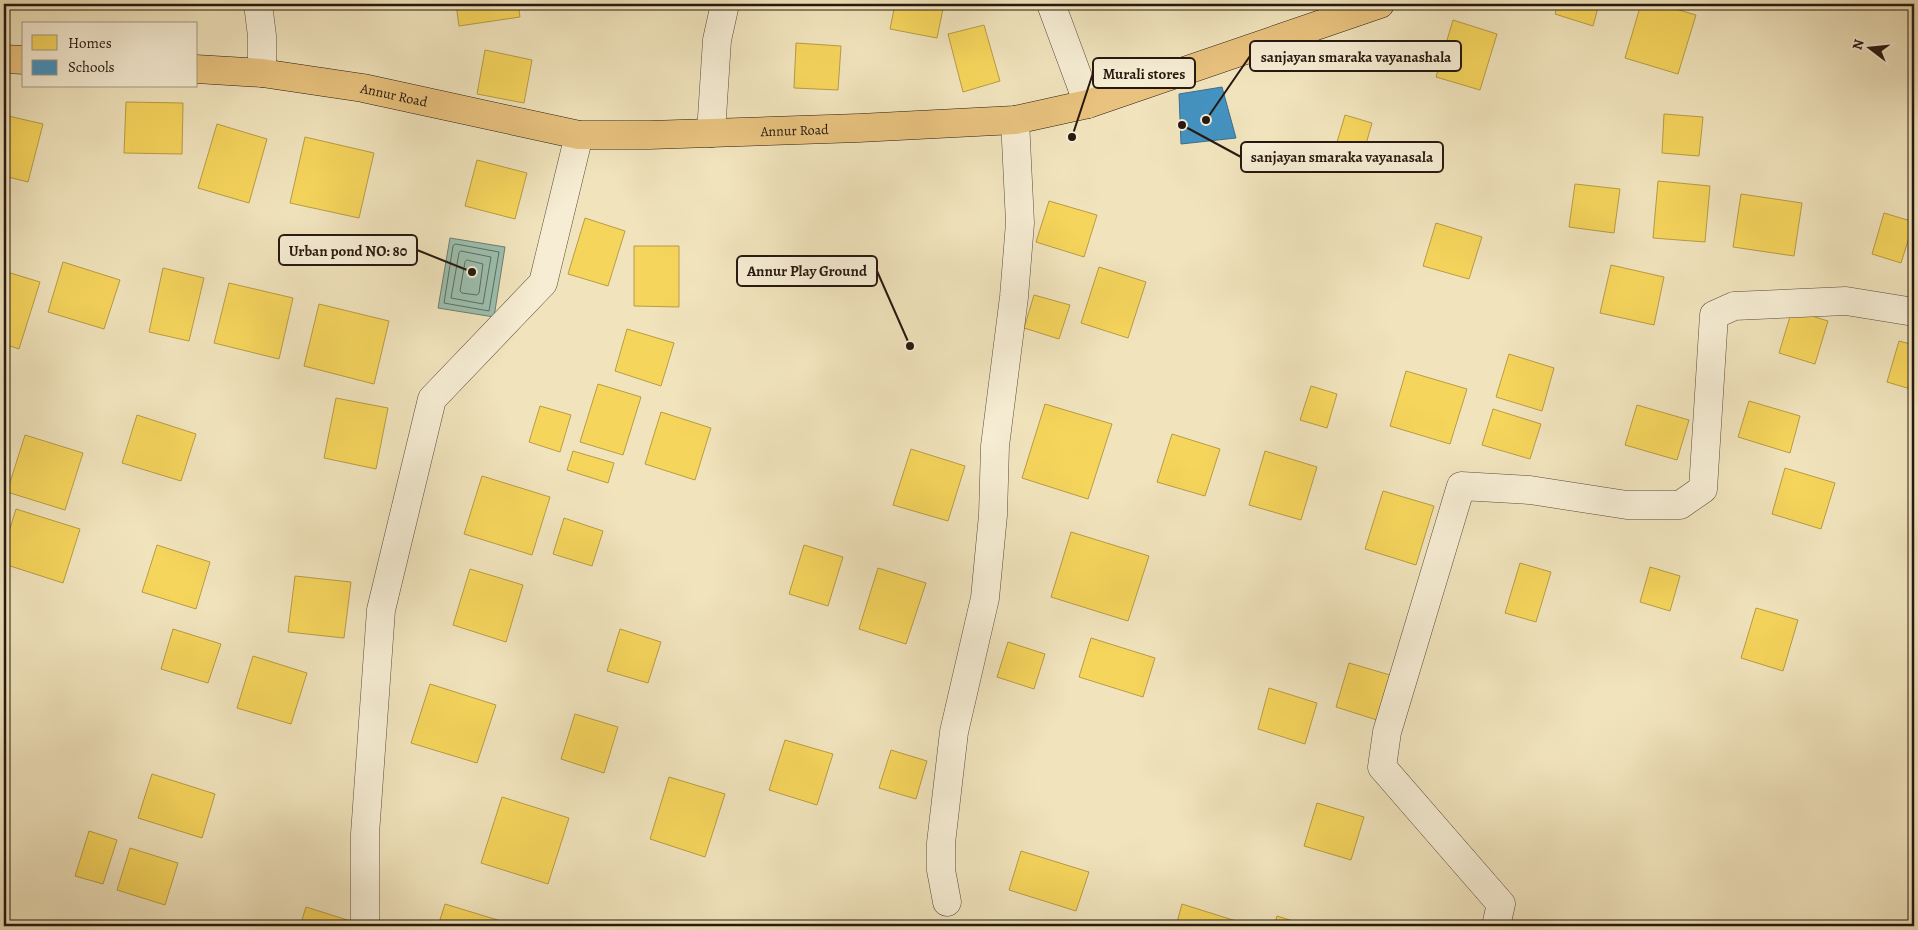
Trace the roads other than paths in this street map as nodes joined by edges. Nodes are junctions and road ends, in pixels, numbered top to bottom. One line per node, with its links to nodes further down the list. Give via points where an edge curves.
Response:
1 (258, 4): 8 (street)
2 (725, 4): 11 (street, via 717,40)
3 (1051, 4): 9 (street)
4 (1380, 4): 9 (main road, Annur Road)
5 (4, 59): 6 (main road)
6 (22, 60)
7 (198, 69): 8 (main road, Annur Road)
8 (262, 72): 12 (main road, Annur Road, via 363,88)
9 (1088, 104): 10 (main road, Annur Road)
10 (1015, 120): 11 (main road, Annur Road); 14 (street, via 1020,223 1014,297 995,446 993,515 984,598 954,732 941,843)
11 (711, 133): 12 (main road, Annur Road)
12 (579, 135): 15 (street, via 543,283 432,399 381,610 365,834)
13 (1914, 312): 16 (street, via 1846,301 1734,306 1714,315 1703,489 1680,505 1627,506 1530,490 1461,486 1387,732 1382,767 1501,904)
14 (947, 902)
15 (364, 926)
16 (1496, 926)

